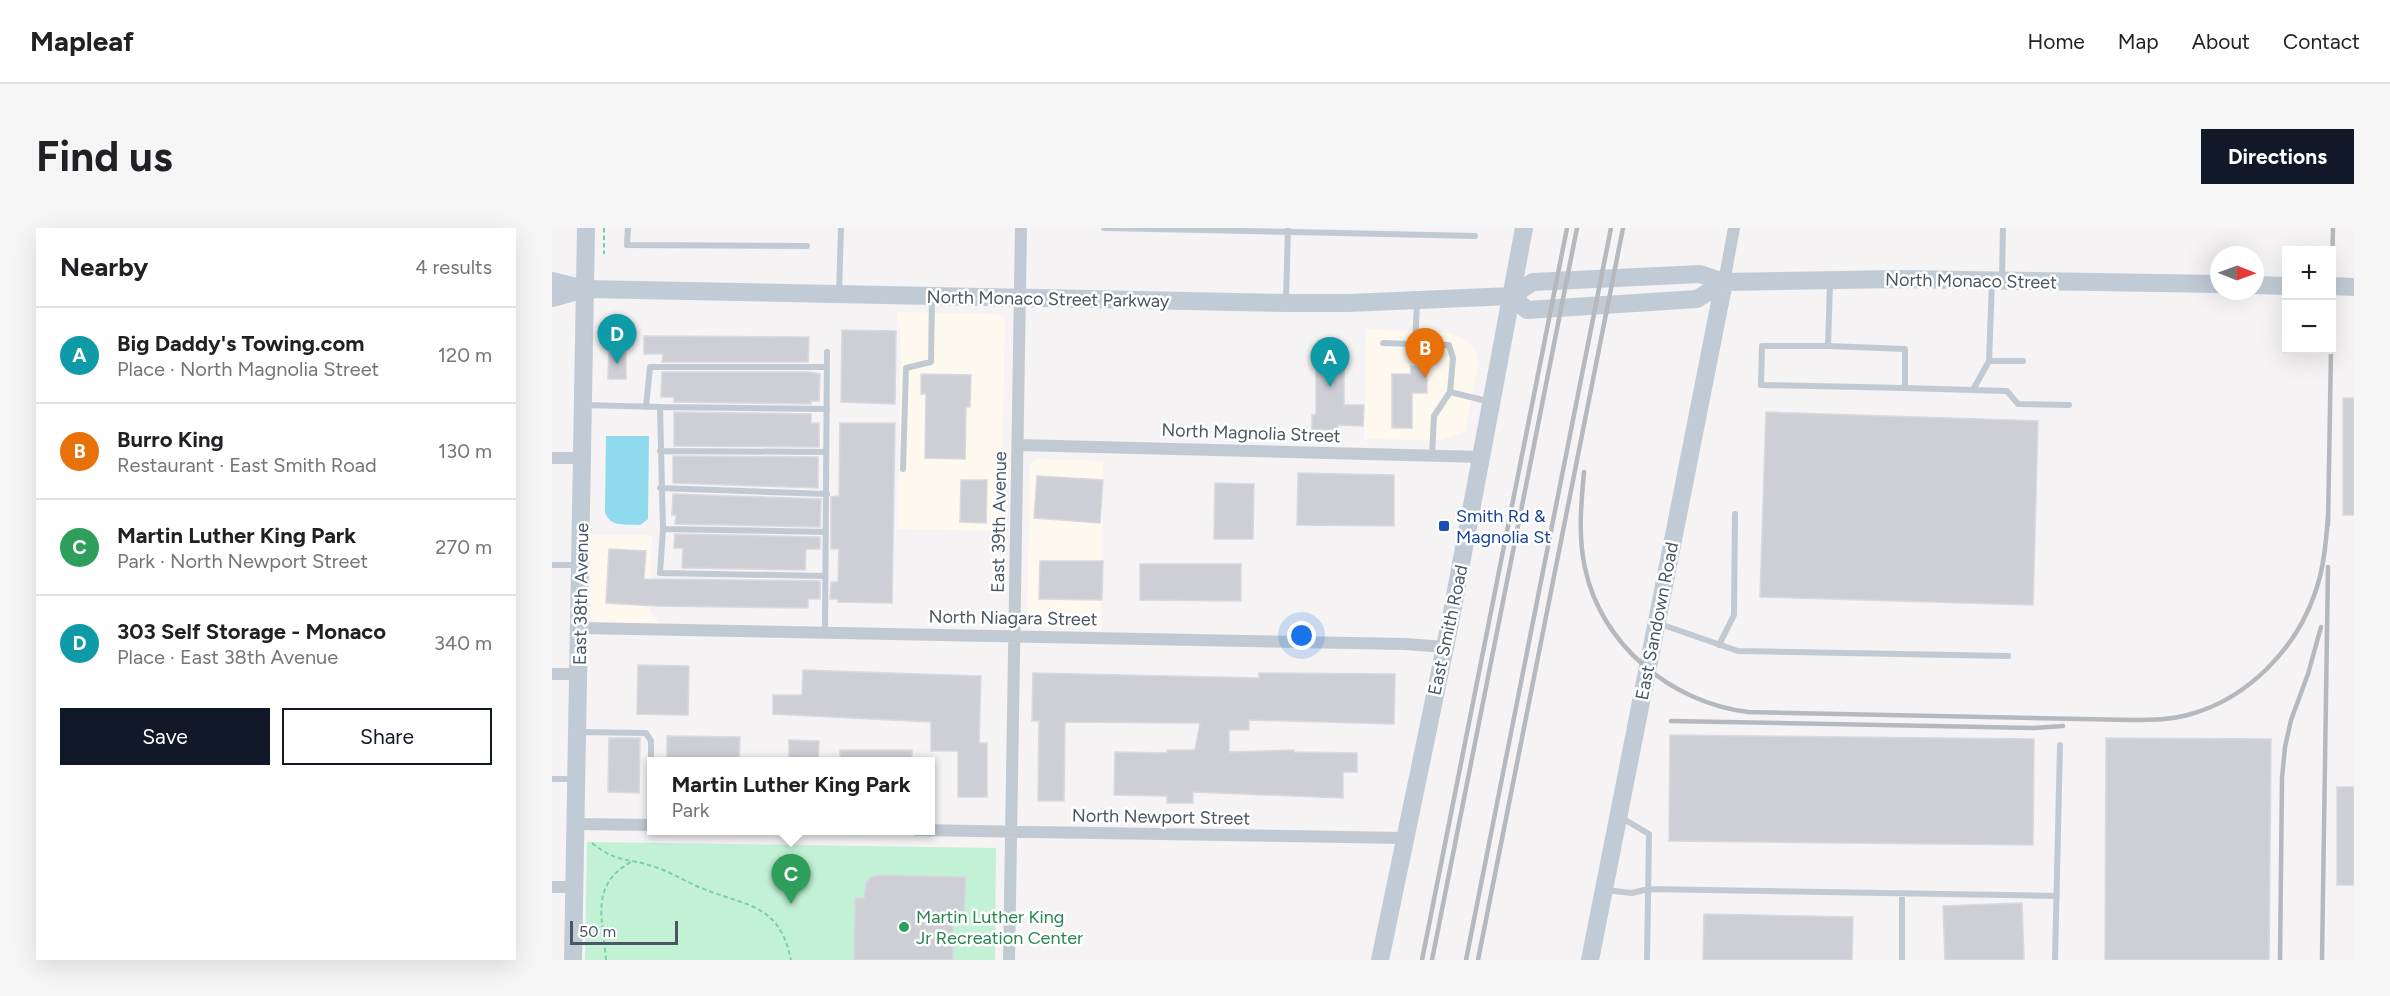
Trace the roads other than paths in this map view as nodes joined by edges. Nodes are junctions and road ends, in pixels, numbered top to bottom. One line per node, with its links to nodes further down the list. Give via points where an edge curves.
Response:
1 (586, 228): 21 (street, East 38th Avenue)
2 (628, 228): 11 (lane, via 627,245)
3 (842, 228): 22 (lane)
4 (1022, 228): 26 (street, East 39th Avenue)
5 (1104, 228): 9 (lane)
6 (1524, 228): 24 (street, East Smith Road)
7 (1734, 228): 15 (street)
8 (2002, 228): 14 (lane)
9 (1288, 230): 10 (lane); 28 (lane)
10 (1475, 236)
11 (807, 246)
12 (1830, 279): 14 (street, North Monaco Street); 15 (street, North Monaco Street); 31 (lane)
13 (552, 281): 21 (street, North Monaco Street Parkway)
14 (1997, 281): 16 (street, North Monaco Street); 33 (lane)
15 (1724, 282): 24 (street, North Monaco Street, via 1700,274 1533,282); 24 (street, via 1697,299 1527,310); 61 (street, East Sandown Road)
16 (2210, 284)
17 (2264, 285): 18 (street)
18 (2282, 286)
19 (2336, 286): 20 (street)
20 (2354, 287)
21 (585, 289): 22 (street, North Monaco Street Parkway); 25 (street, North Monaco Street Parkway); 40 (street, East 38th Avenue)
22 (839, 294): 23 (street, North Monaco Street Parkway)
23 (932, 296): 26 (street, North Monaco Street Parkway); 52 (lane, via 932,362 906,368)
24 (1511, 296): 27 (street, North Monaco Street Parkway); 39 (street, East Smith Road)
25 (552, 298)
26 (1020, 298): 28 (street, North Monaco Street Parkway); 45 (street, East 39th Avenue)
27 (1417, 301): 28 (street, North Monaco Street Parkway); 30 (lane)
28 (1286, 303)
29 (1383, 343): 30 (lane)
30 (1415, 344): 38 (lane, via 1449,345 1453,358)
31 (1828, 345): 36 (lane, via 1905,349); 36 (lane, via 1762,346 1761,386)
32 (827, 352): 35 (lane)
33 (1989, 360): 34 (lane); 37 (lane)
34 (2023, 361)
35 (827, 367): 42 (lane, via 650,367); 44 (lane)
36 (1905, 388): 37 (lane)
37 (1974, 390): 41 (lane, via 2007,391 2018,404)
38 (1450, 392): 39 (lane); 48 (lane, via 1434,416)
39 (1492, 403): 49 (street, East Smith Road)
40 (584, 405): 42 (lane); 51 (street, East 38th Avenue)
41 (2069, 405)
42 (646, 406): 43 (lane)
43 (660, 407): 44 (lane); 46 (lane)
44 (827, 409): 47 (lane)
45 (1019, 445): 48 (street, North Magnolia Street); 64 (street, East 39th Avenue)
46 (660, 451): 47 (lane); 53 (lane)
47 (826, 453): 54 (lane)
48 (1432, 456): 49 (street, North Magnolia Street)
49 (1483, 457): 66 (street, East Smith Road)
50 (552, 458): 51 (street)
51 (576, 458): 59 (street, East 38th Avenue)
52 (903, 470)
53 (660, 488): 54 (lane); 56 (lane)
54 (827, 494): 57 (lane)
55 (1735, 514): 65 (lane, via 1734,615)
56 (663, 529): 57 (lane); 60 (lane, via 660,573)
57 (826, 532): 60 (lane)
58 (552, 565): 59 (lane)
59 (581, 565): 62 (street, East 38th Avenue)
60 (825, 576): 63 (lane)
61 (1657, 623): 65 (lane); 75 (street, East Sandown Road)
62 (580, 628): 63 (street, North Niagara Street); 69 (street, East 38th Avenue)
63 (825, 632): 64 (street, North Niagara Street)
64 (1014, 636): 66 (street, North Niagara Street); 79 (street, East 39th Avenue)
65 (1719, 645): 67 (lane, via 1738,651)
66 (1445, 647): 80 (street, East Smith Road)
67 (2008, 656)
68 (552, 674): 69 (street)
69 (579, 674): 70 (street, East 38th Avenue)
70 (578, 732): 72 (lane, via 646,733 651,741); 74 (street, East 38th Avenue)
71 (2060, 745): 86 (lane)
72 (651, 757)
73 (552, 779): 74 (lane)
74 (577, 779): 76 (street, East 38th Avenue)
75 (1619, 816): 83 (lane, via 1649,834); 84 (street, East Sandown Road)
76 (576, 824): 77 (street); 82 (street, East 38th Avenue)
77 (647, 825)
78 (935, 831): 79 (street, North Newport Street)
79 (1011, 832): 80 (street, North Newport Street); 88 (street, East 39th Avenue)
80 (1404, 838): 89 (street, East Smith Road)
81 (552, 886): 82 (street)
82 (575, 887): 87 (street, East 38th Avenue)
83 (1648, 889): 84 (lane, via 1632,893); 85 (lane); 91 (lane)
84 (1604, 890): 90 (street, East Sandown Road)
85 (1902, 895): 86 (lane); 92 (lane)
86 (2057, 896): 93 (lane)
87 (573, 960)
88 (1009, 960)
89 (1380, 960)
90 (1590, 960)
91 (1647, 960)
92 (1902, 960)
93 (2055, 960)

